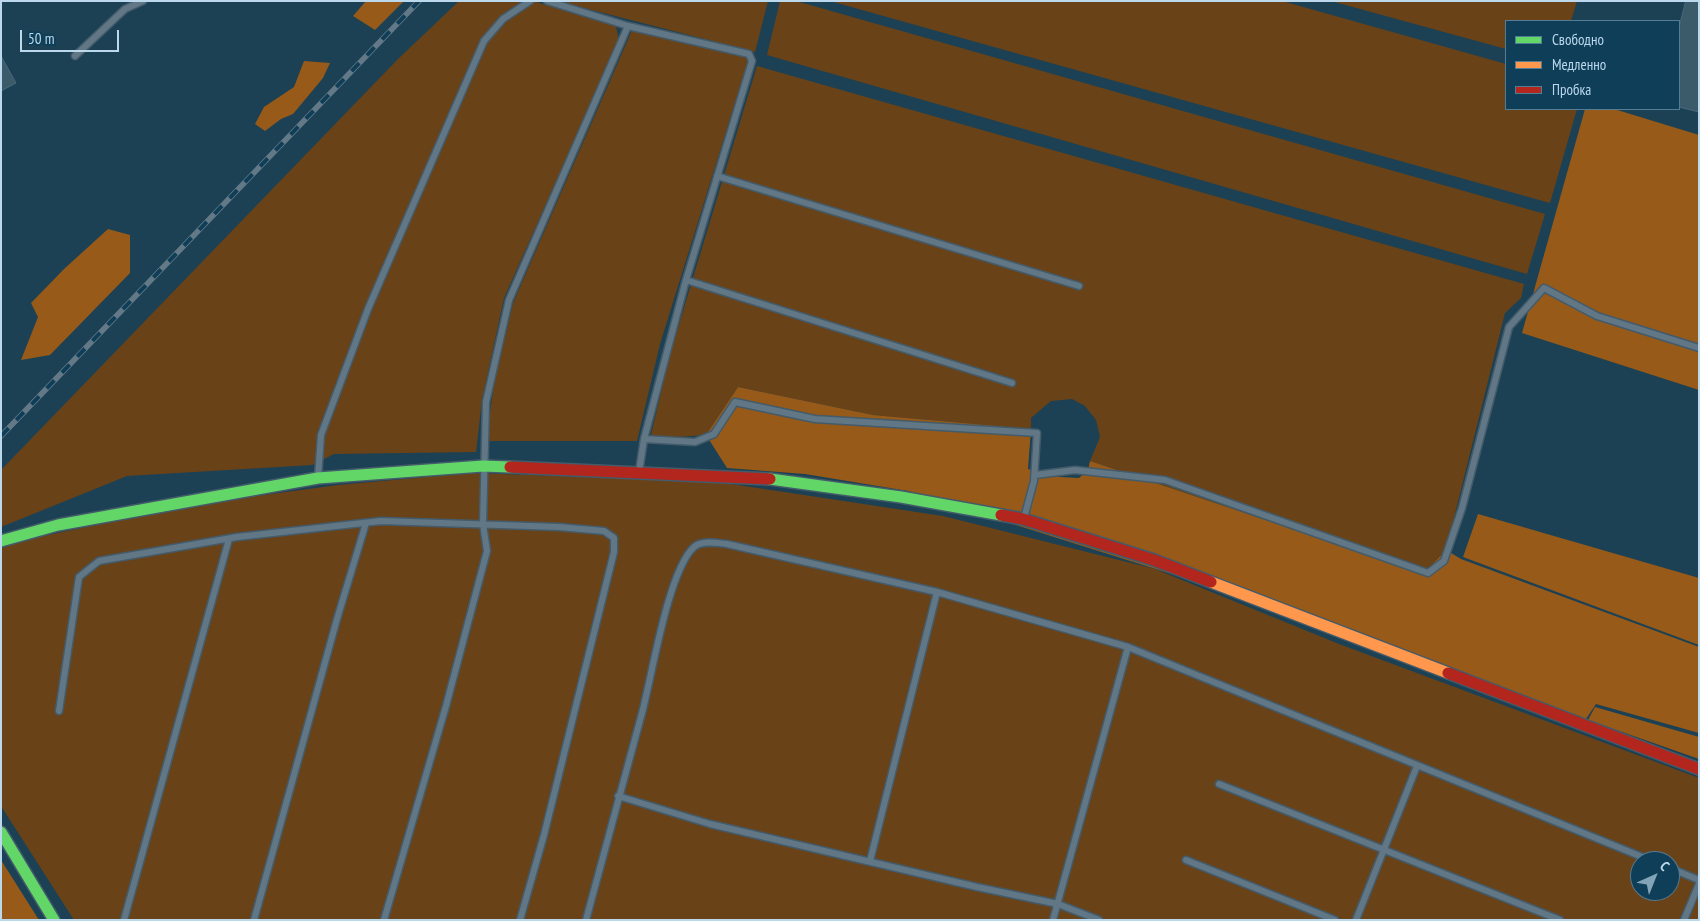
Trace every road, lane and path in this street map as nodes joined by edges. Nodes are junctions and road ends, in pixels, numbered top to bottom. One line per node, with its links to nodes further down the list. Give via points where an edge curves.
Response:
1 (143, 1): 5 (lane, via 125,10)
2 (530, 1): 15 (lane, via 503,19 484,41 368,309 320,436)
3 (547, 1): 4 (lane)
4 (628, 26): 6 (lane, via 749,54 752,61); 12 (lane, via 509,300 486,402)
5 (75, 56)
6 (717, 176): 7 (lane); 8 (lane)
7 (686, 280): 10 (lane); 11 (lane)
8 (1079, 286)
9 (1699, 348): 14 (lane, via 1597,316 1544,288 1509,327 1462,508 1444,561 1428,573 1166,480 1075,470)
10 (1012, 382)
11 (644, 438): 13 (lane); 14 (lane, via 695,442 714,434 735,402 815,419 1037,433)
12 (483, 466): 13 (street); 15 (street); 18 (lane)
13 (639, 473): 16 (street, via 776,479 900,497)
14 (1035, 475): 16 (lane)
15 (318, 478): 20 (street, via 86,520)
16 (1023, 520): 25 (street, via 1154,560)
17 (366, 523): 18 (lane); 19 (lane); 39 (lane)
18 (483, 524): 40 (lane, via 486,551 472,611); 41 (lane, via 604,531 614,538 614,552)
19 (229, 539): 23 (lane, via 99,561 79,578); 38 (lane)
20 (1, 541)
21 (937, 592): 22 (lane); 27 (lane, via 727,544 695,546 683,562 665,616); 32 (lane)
22 (1128, 647): 24 (lane); 36 (lane)
23 (60, 711)
24 (1417, 766): 29 (lane); 30 (lane)
25 (1699, 769)
26 (1219, 784): 29 (lane)
27 (618, 796): 32 (lane, via 710,824); 42 (lane)
28 (1, 832): 37 (street)
29 (1383, 850): 46 (lane); 47 (lane)
30 (1630, 852)
31 (1186, 860): 45 (lane)
32 (870, 861): 36 (lane)
33 (1680, 872): 34 (lane)
34 (1699, 880)
35 (1699, 884): 48 (lane)
36 (1058, 904): 43 (lane); 44 (lane)
37 (54, 920)
38 (124, 920)
39 (254, 920)
40 (384, 920)
41 (520, 920)
42 (586, 920)
43 (1053, 920)
44 (1099, 920)
45 (1335, 920)
46 (1356, 920)
47 (1560, 920)
48 (1684, 920)

